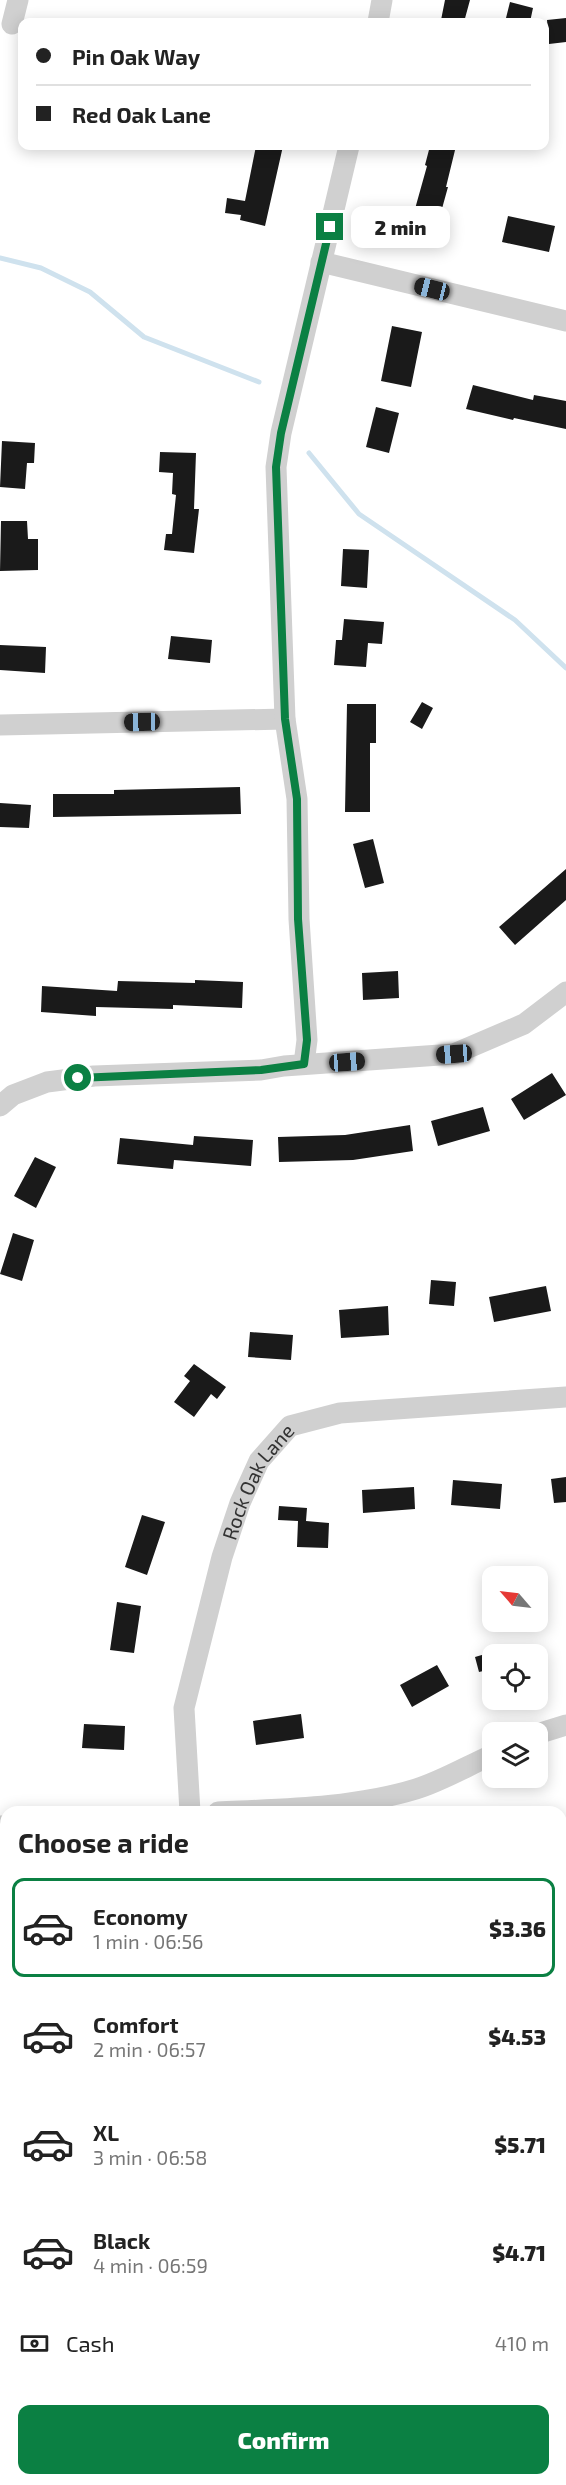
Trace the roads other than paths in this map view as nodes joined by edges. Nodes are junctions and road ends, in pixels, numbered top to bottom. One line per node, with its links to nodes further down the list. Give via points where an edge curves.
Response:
1 (18, 0): 4 (street)
2 (382, 0): 3 (street)
3 (379, 18)
4 (12, 24)
5 (348, 150): 6 (street)
6 (321, 262): 7 (street); 8 (street, via 276,467)
7 (566, 321)
8 (285, 719): 9 (street); 11 (street, via 297,799 298,919 307,1040)
9 (0, 725)
10 (566, 992): 11 (street, via 524,1024 454,1054)
11 (304, 1064): 12 (street, via 47,1082 13,1095)
12 (0, 1106)
13 (566, 1397): 17 (street, Rock Oak Lane, via 340,1413 290,1426 259,1461 222,1557 184,1708)
14 (566, 1725): 15 (street)
15 (548, 1731)
16 (482, 1759): 18 (street, via 417,1788 374,1799)
17 (190, 1806)
18 (290, 1806)

